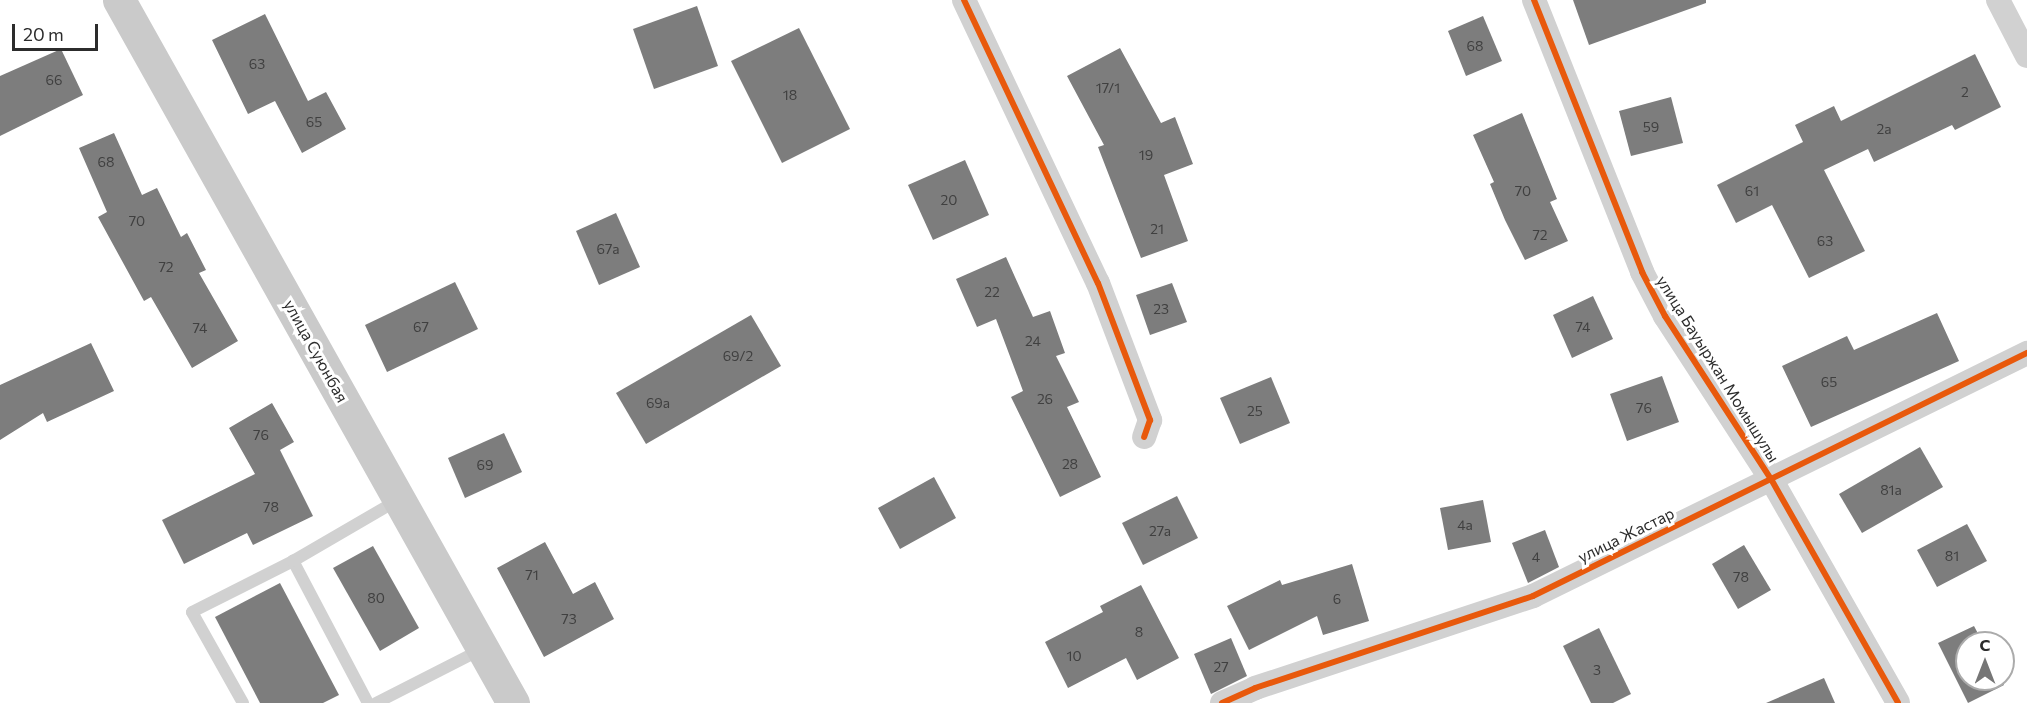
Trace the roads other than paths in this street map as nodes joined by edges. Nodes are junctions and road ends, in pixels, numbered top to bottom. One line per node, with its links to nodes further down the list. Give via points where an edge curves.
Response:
1 (119, 0): 9 (main road, улица Суюнбая)
2 (964, 0): 7 (street, via 1098,283 1150,420)
3 (1534, 0): 8 (street, улица Бауыржан Момышулы, via 1642,272 1665,316)
4 (1998, 0): 5 (street)
5 (2027, 56)
6 (2027, 353): 8 (street, улица Жастар)
7 (1144, 437)
8 (1771, 479): 12 (street, улица Жастар, via 1533,596); 18 (street, улица Бауыржан Момышулы)
9 (399, 499): 10 (lane); 11 (main road, улица Суюнбая)
10 (293, 561): 13 (lane, via 192,612); 14 (lane)
11 (483, 649): 15 (lane); 16 (main road, улица Суюнбая)
12 (1258, 695): 17 (street, улица Жастар)
13 (243, 703)
14 (368, 703)
15 (376, 703)
16 (513, 703)
17 (1222, 703)
18 (1898, 703)

